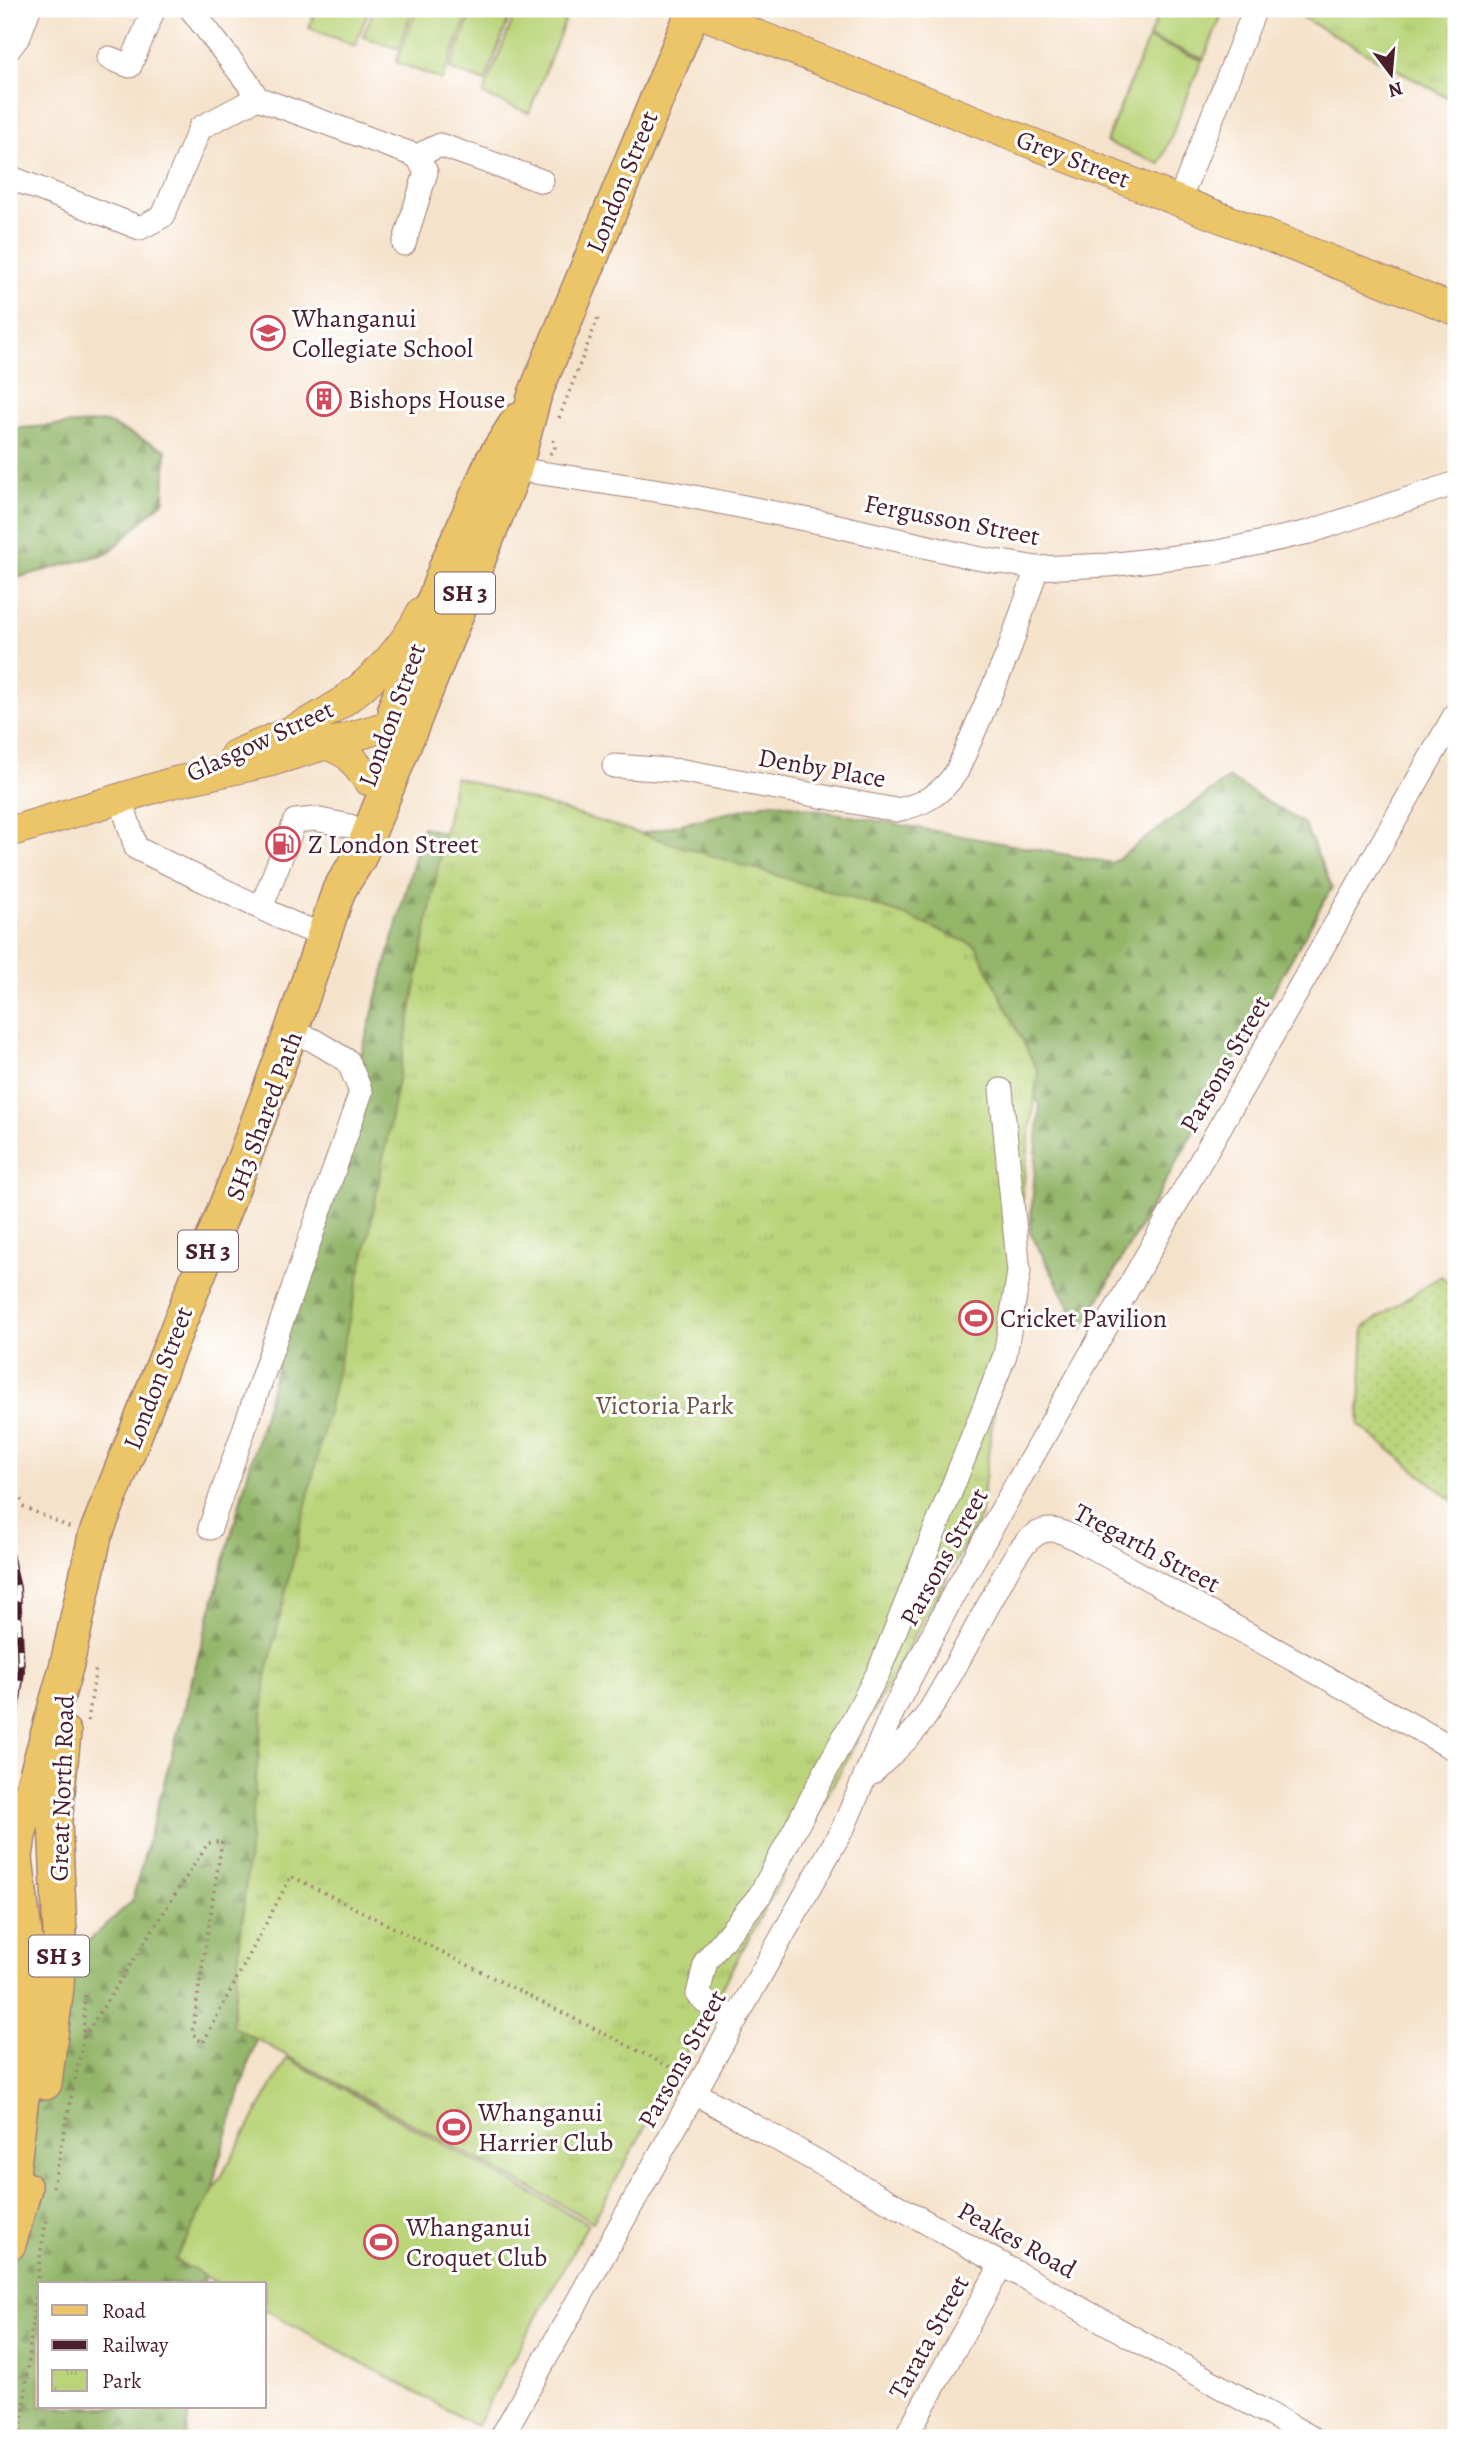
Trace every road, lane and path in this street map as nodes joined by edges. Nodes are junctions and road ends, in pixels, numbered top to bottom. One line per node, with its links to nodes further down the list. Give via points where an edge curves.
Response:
1 (29, 9): 6 (street)
2 (154, 9): 7 (street, via 130,66)
3 (191, 9): 8 (street)
4 (692, 9): 12 (main road, Grey Street); 15 (highway, London Street / SH 3)
5 (1255, 9): 12 (street)
6 (9, 49)
7 (109, 58)
8 (257, 98): 9 (street); 10 (street, via 201,128 163,216 139,228)
9 (417, 156): 11 (street, via 440,145); 13 (street, via 426,172)
10 (9, 177)
11 (542, 181)
12 (1179, 201): 14 (main road, Grey Street)
13 (404, 244)
14 (1456, 310)
15 (535, 394): 16 (highway, London Street / SH 3); 18 (highway, London Street / SH 3, via 492,461)
16 (515, 469): 19 (street, Fergusson Street, via 674,493); 21 (highway, London Street / SH 3)
17 (1453, 488): 19 (street, Fergusson Street, via 1309,532 1218,552)
18 (447, 564): 21 (highway, London Street / SH 3); 26 (main road, Glasgow Street, via 398,649 341,704)
19 (1037, 568): 24 (street, Denby Place, via 1008,653 957,771 946,788 913,807 896,810 684,771)
20 (1456, 713): 23 (street, Parsons Street)
21 (401, 722): 22 (main road, Glasgow Street); 25 (highway, London Street / SH 3); 30 (highway, London Street / SH 3, via 359,858)
22 (327, 744): 25 (main road, via 354,760); 26 (main road, Glasgow Street)
23 (1448, 749): 41 (street, Parsons Street, via 951,1599 893,1711)
24 (614, 766)
25 (368, 780): 28 (highway, London Street / SH 3)
26 (171, 783): 27 (main road, Glasgow Street)
27 (121, 799): 29 (main road, Glasgow Street); 31 (street, via 136,848)
28 (350, 826): 30 (highway, London Street / SH 3); 31 (street, via 315,819 295,821)
29 (9, 832)
30 (339, 890): 32 (highway, London Street / SH 3)
31 (261, 908): 32 (street)
32 (323, 935): 33 (highway, London Street / SH 3)
33 (291, 1032): 36 (street, via 348,1061 361,1092); 38 (highway, London Street / SH 3, via 95,1536)
34 (1001, 1090): 45 (street, via 1019,1272 1005,1355 879,1671 760,1895 706,1961 698,1994)
35 (9, 1474): 37 (path, via 24,1507)
36 (210, 1528)
37 (80, 1532)
38 (82, 1661): 39 (path); 42 (highway, London Street / SH 3); 52 (highway, Great North Road / SH 3, via 64,1747 55,1822 60,1932 57,1987 42,2103)
39 (87, 1728)
40 (1456, 1750): 41 (street, Tregarth Street, via 1084,1543 1058,1530 1045,1530 1023,1545 932,1709)
41 (866, 1779): 45 (street, Parsons Street)
42 (12, 1834): 43 (highway, Great North Road / SH 3); 47 (highway, via 36,1869 43,1908 41,1970)
43 (15, 1895): 47 (highway, Great North Road / SH 3, via 26,1942)
44 (86, 1983): 46 (path)
45 (736, 2020): 48 (street, Parsons Street)
46 (83, 2039): 48 (path, via 208,1843 222,1841 192,2033 203,2043 291,1876); 49 (path)
47 (27, 2044): 50 (highway, Great North Road / SH 3)
48 (698, 2088): 53 (street, Peakes Road); 56 (street, Parsons Street)
49 (52, 2191)
50 (9, 2208)
51 (47, 2218): 55 (path, via 34,2293)
52 (9, 2244)
53 (1002, 2264): 54 (street, Peakes Road); 57 (street, Tarata Street)
54 (1297, 2435)
55 (20, 2438)
56 (501, 2438)
57 (905, 2438)

